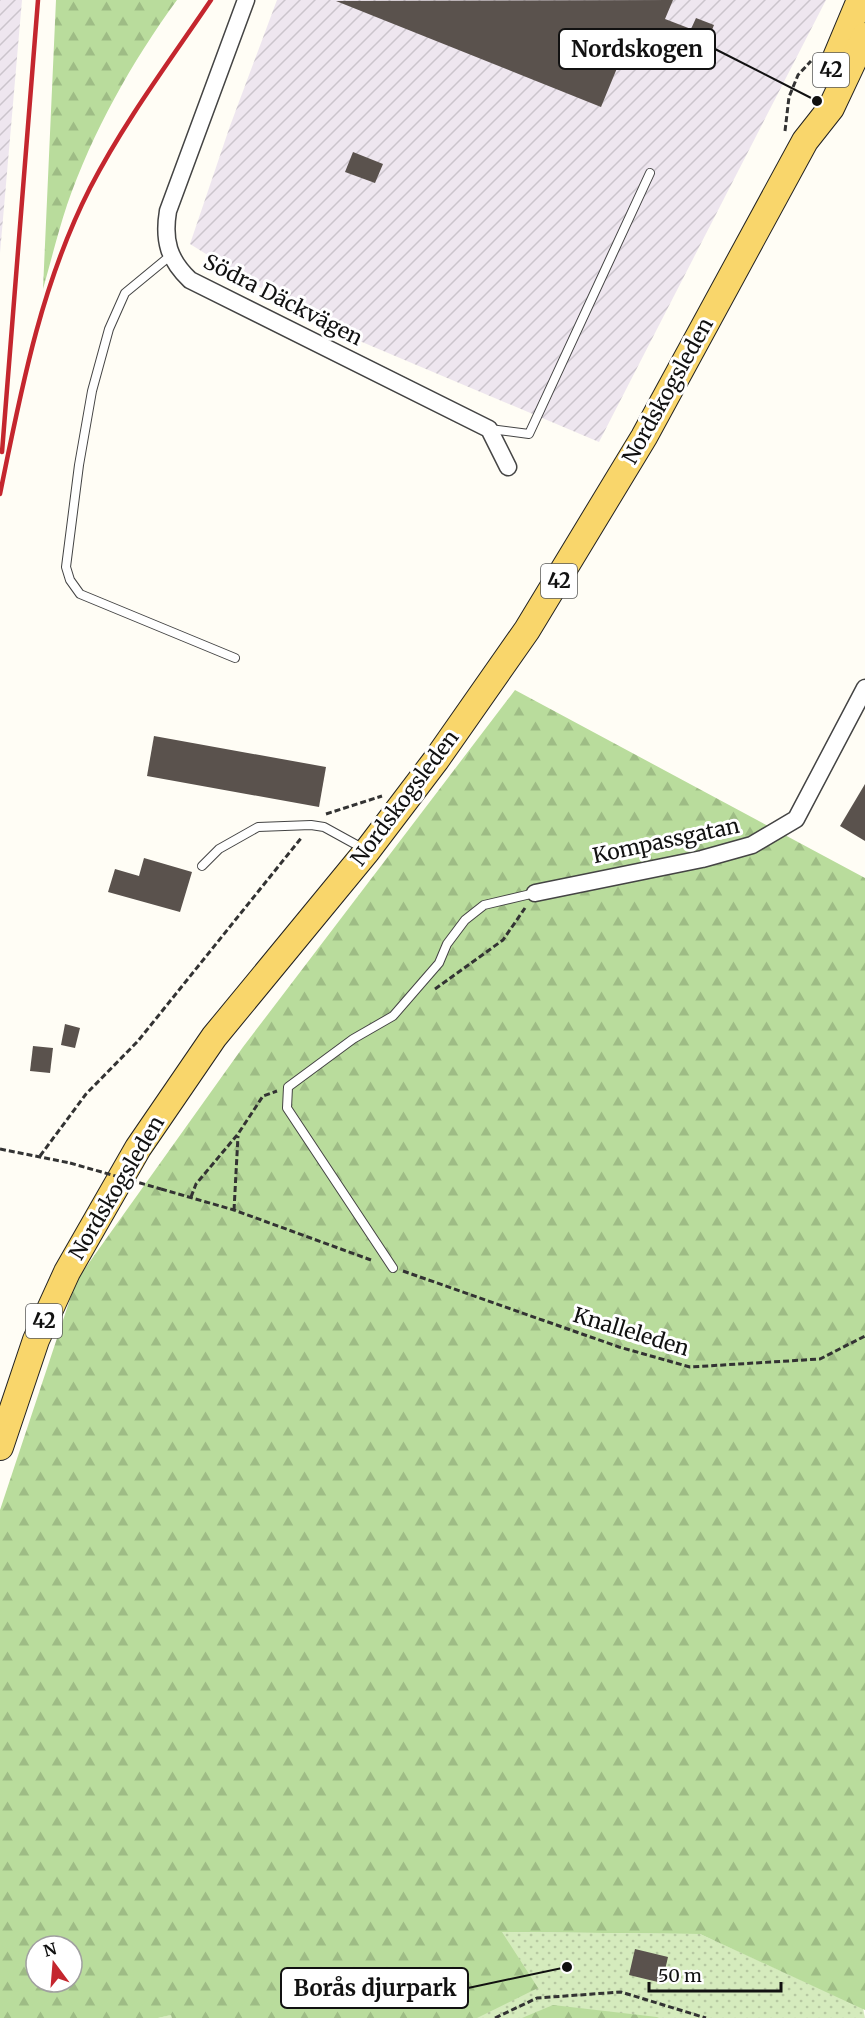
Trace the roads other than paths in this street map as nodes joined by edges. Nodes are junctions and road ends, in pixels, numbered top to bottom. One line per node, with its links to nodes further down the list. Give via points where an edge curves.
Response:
1 (246, 0): 6 (street, via 168,211 165,229)
2 (860, 0): 4 (main road, Nordskogsleden / 42, via 817,101)
3 (865, 36): 4 (main road, Nordskogsleden / 42, via 831,108)
4 (795, 137): 11 (main road, Nordskogsleden / 42, via 644,437 579,549 436,760)
5 (650, 172): 7 (lane, via 529,434)
6 (170, 256): 7 (street, Södra Däckvägen, via 190,280); 9 (lane, via 124,293 109,329 92,391 66,567 80,594)
7 (489, 429): 8 (street)
8 (508, 467)
9 (235, 658)
10 (865, 688): 13 (street, Kompassgatan, via 796,819 752,845)
11 (367, 851): 12 (lane, via 324,827 258,827 219,849); 15 (main road, Nordskogsleden / 42, via 214,1037 138,1148 67,1272 36,1340)
12 (202, 866)
13 (535, 893): 14 (lane, via 484,904 465,920 434,970 393,1016 353,1039 288,1087 287,1108)
14 (393, 1268)
15 (0, 1447)

